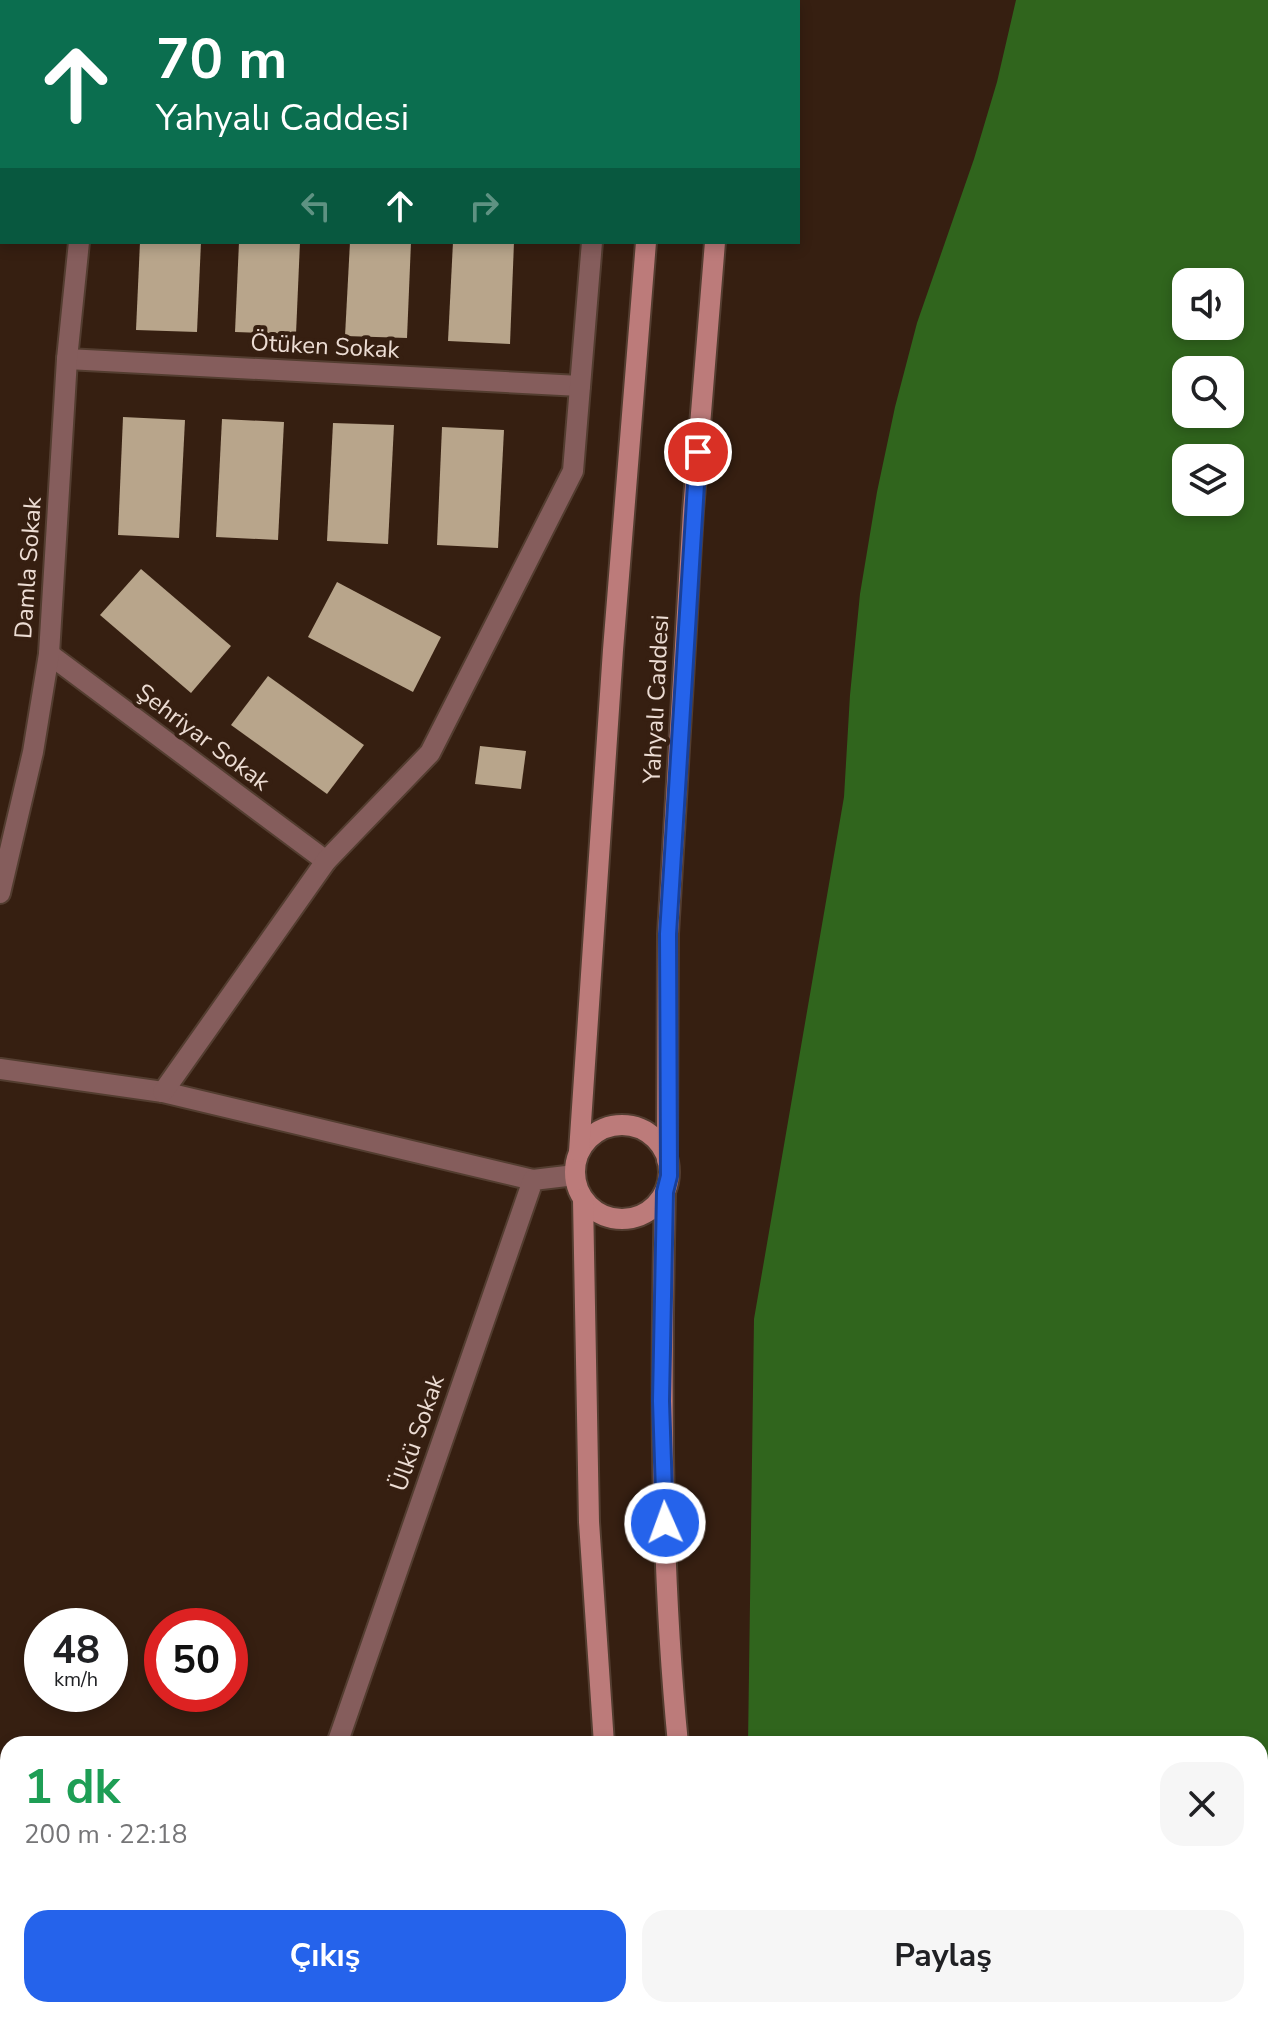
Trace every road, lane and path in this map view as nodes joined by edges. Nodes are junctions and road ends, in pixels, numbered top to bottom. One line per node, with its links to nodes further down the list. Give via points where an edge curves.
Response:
1 (79, 244): 5 (street, Damla Sokak)
2 (592, 244): 6 (street)
3 (646, 244): 12 (main road, Yahyalı Caddesi)
4 (715, 244): 13 (main road, Yahyalı Caddesi, via 668,934)
5 (67, 359): 6 (street, Ötüken Sokak); 7 (street, Damla Sokak)
6 (580, 386): 8 (street, via 573,471 430,753)
7 (49, 654): 8 (street, Şehriyar Sokak); 9 (street, Damla Sokak, via 33,752)
8 (326, 861): 11 (street)
9 (0, 893)
10 (0, 1069): 11 (street)
11 (163, 1092): 15 (street)
12 (579, 1152): 13 (main road, via 602,1129 626,1126 649,1133); 14 (main road)
13 (667, 1160): 16 (main road)
14 (575, 1175): 15 (street); 17 (main road)
15 (533, 1180): 18 (street, Ülkü Sokak)
16 (665, 1192): 17 (main road, via 642,1215 626,1219 595,1211); 20 (main road, via 661,1401 668,1645)
17 (583, 1199): 19 (main road, via 589,1522)
18 (340, 1736)
19 (603, 1736)
20 (677, 1736)

